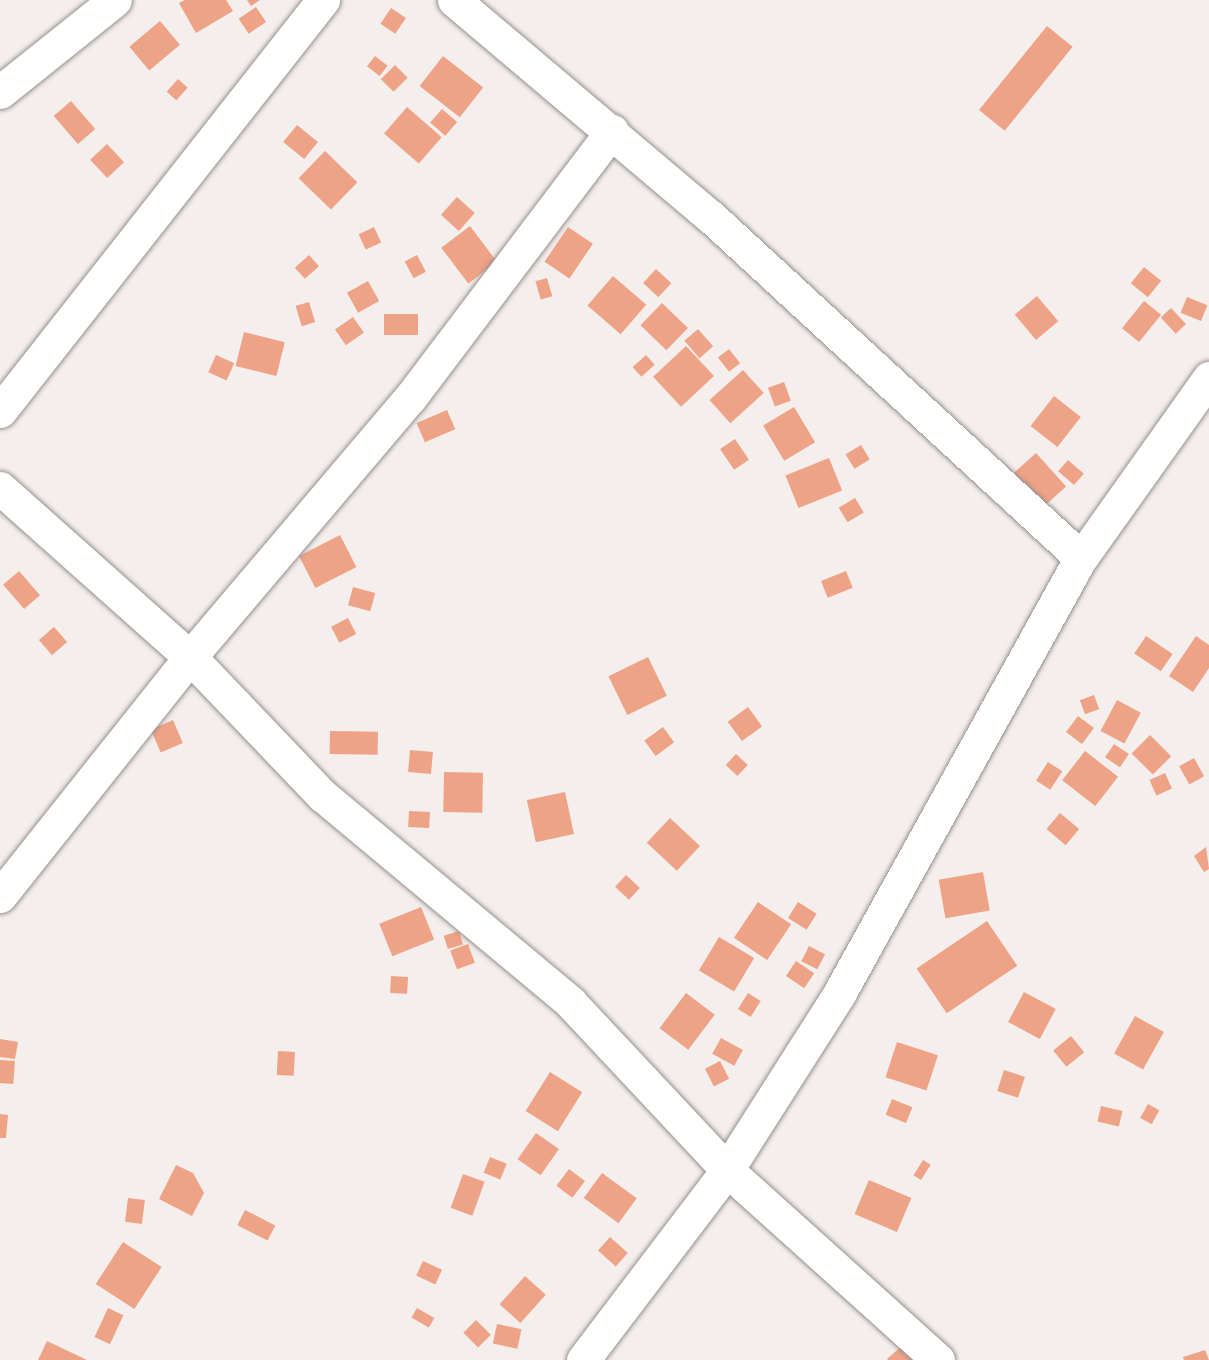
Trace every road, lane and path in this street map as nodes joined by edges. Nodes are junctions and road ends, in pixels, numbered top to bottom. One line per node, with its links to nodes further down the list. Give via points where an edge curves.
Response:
1 (115, 0): 4 (street)
2 (323, 0): 7 (street)
3 (454, 0): 5 (street)
4 (0, 92)
5 (612, 131): 9 (street); 10 (street, via 410,398)
6 (1209, 378): 9 (street)
7 (0, 411)
8 (0, 488): 10 (street)
9 (1081, 558): 12 (street, via 839,994)
10 (190, 657): 11 (street); 12 (street, via 323,795 570,1002)
11 (0, 896)
12 (727, 1170): 13 (street); 14 (street)
13 (584, 1360)
14 (938, 1360)

